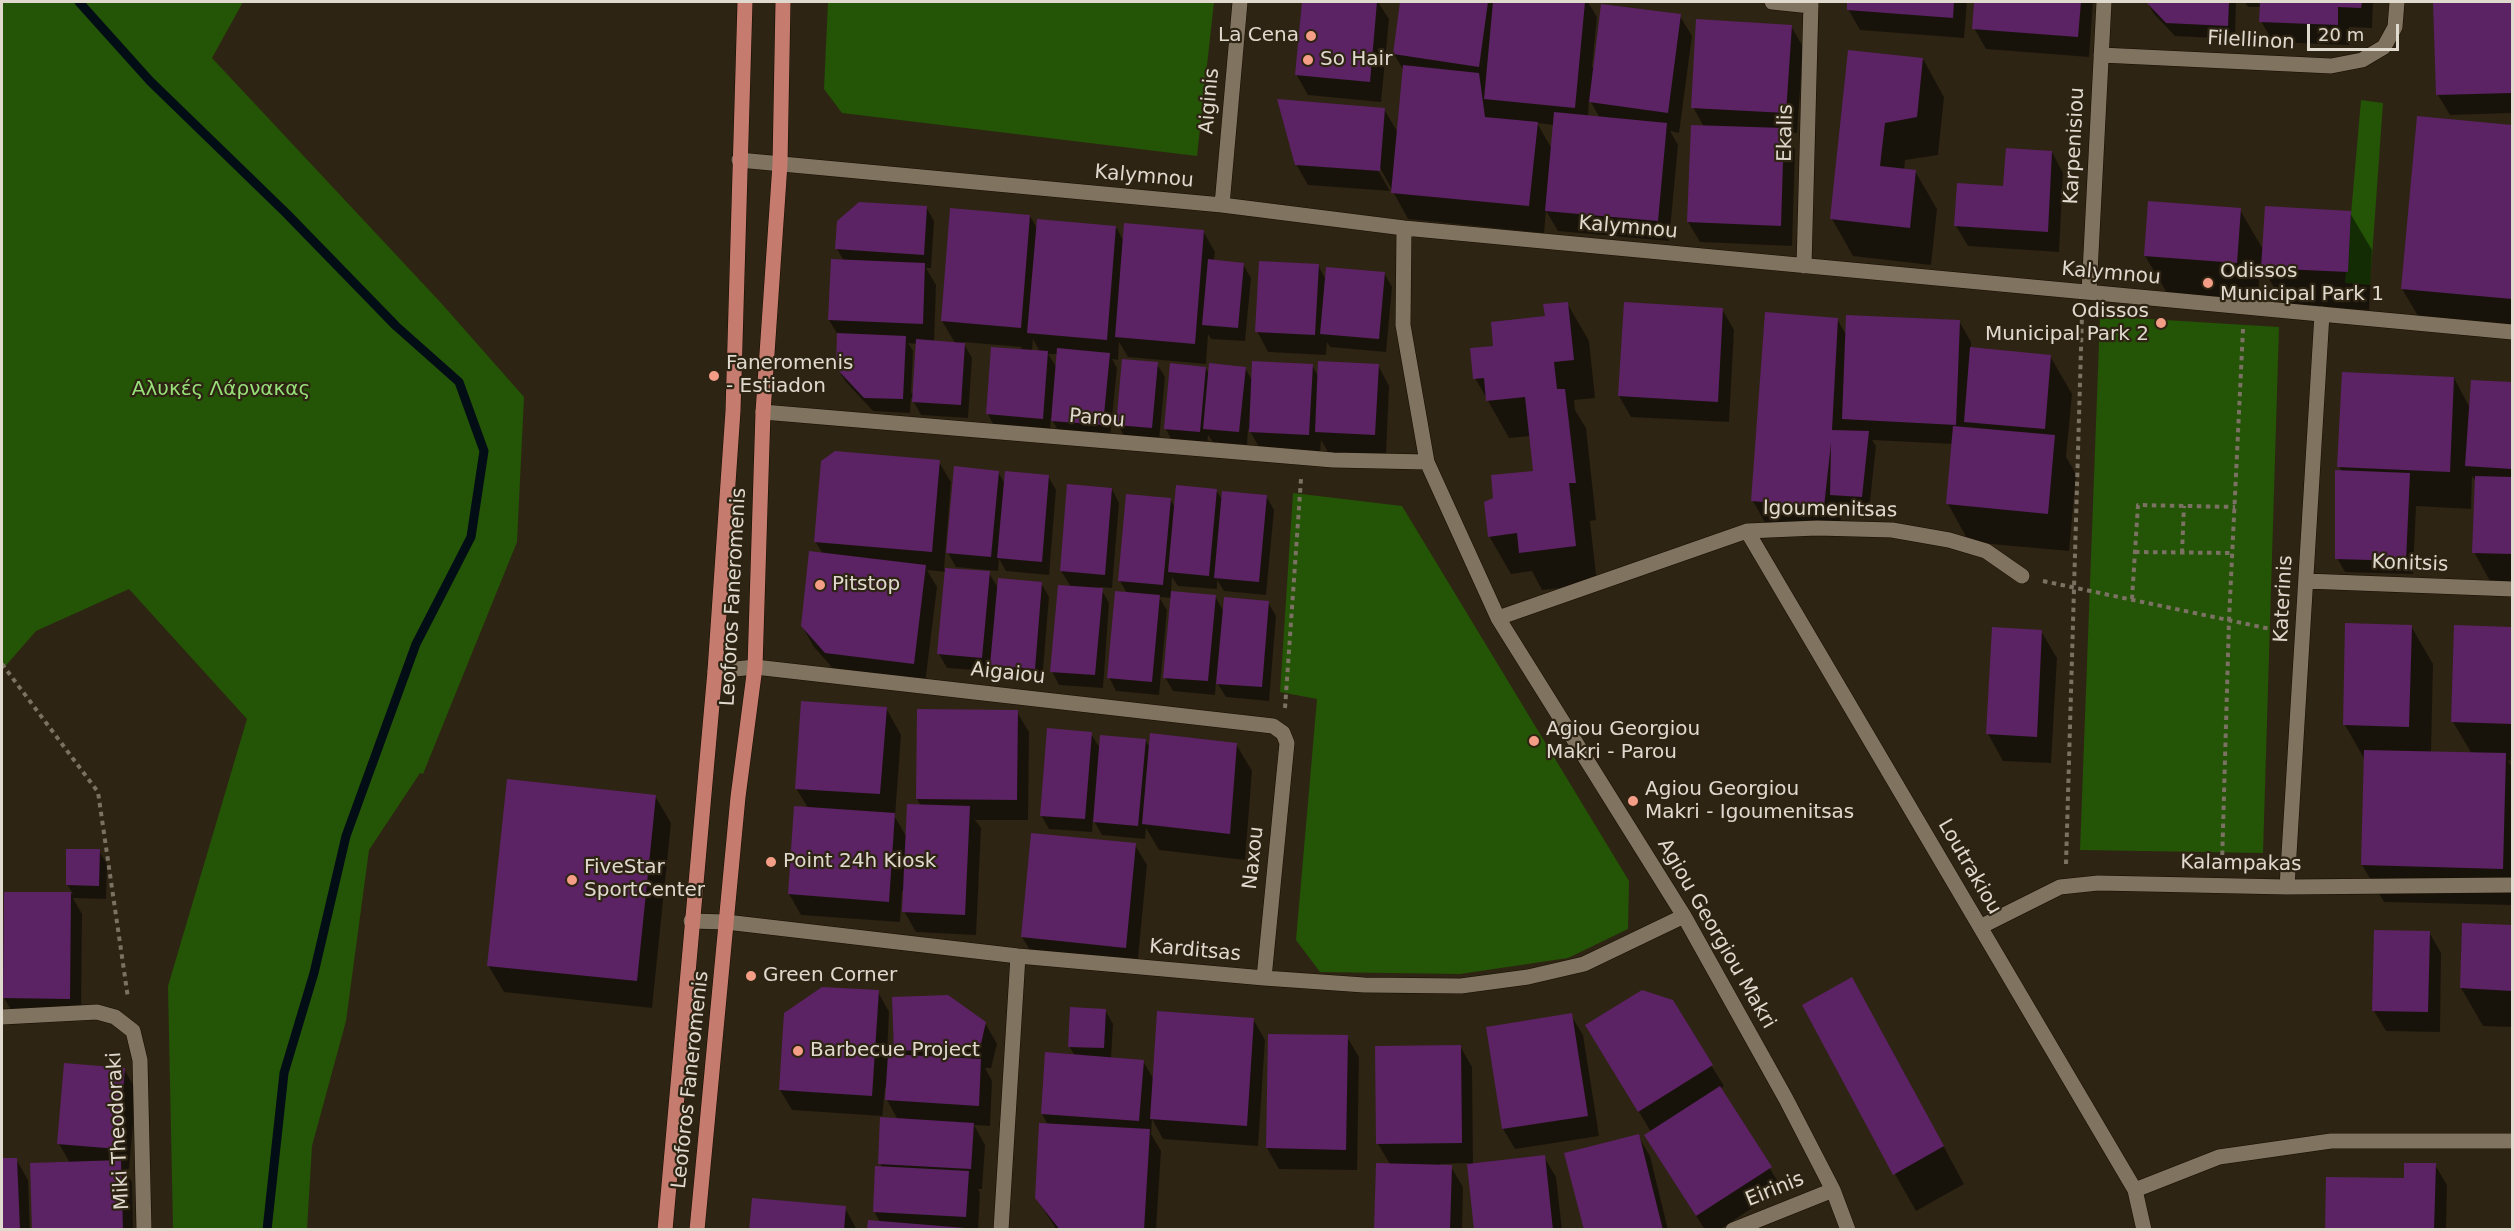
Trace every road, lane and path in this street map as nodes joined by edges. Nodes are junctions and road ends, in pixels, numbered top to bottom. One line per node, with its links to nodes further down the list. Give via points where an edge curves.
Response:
1 (745, 2): 9 (main road, Leoforos Faneromenis)
2 (783, 2): 10 (main road, Leoforos Faneromenis)
3 (1240, 2): 11 (street, Aiginis)
4 (1772, 2): 7 (street)
5 (2104, 2): 8 (street, Karpenisiou)
6 (2397, 2): 8 (street, Filellinon, via 2395,27 2384,47 2362,60 2331,66)
7 (1811, 4): 13 (street, Ekalis)
8 (2101, 55): 14 (street, Karpenisiou)
9 (739, 160): 10 (street, Kalymnou); 37 (main road, Leoforos Faneromenis, via 733,411)
10 (780, 164): 11 (street, Kalymnou); 18 (main road, Leoforos Faneromenis)
11 (1221, 205): 12 (street, Kalymnou)
12 (1404, 228): 13 (street, Kalymnou); 20 (street, Agiou Georgiou Makri, via 1403,324)
13 (1804, 266): 14 (street, Kalymnou)
14 (2086, 292): 15 (street, Kalymnou); 29 (path)
15 (2244, 307): 16 (street, Kalymnou); 22 (path)
16 (2322, 315): 17 (street, Kalymnou); 28 (street, Katerinis)
17 (2512, 332)
18 (763, 412): 19 (street, Parou); 36 (main road, Leoforos Faneromenis)
19 (1303, 458): 20 (street, Parou); 38 (path)
20 (1427, 462): 32 (street, Agiou Georgiou Makri)
21 (2184, 506): 22 (path); 24 (path, via 2138,505); 25 (path)
22 (2235, 507): 26 (path)
23 (1747, 531): 27 (street, Igoumenitsas, via 1892,530 1986,551); 32 (street, Igoumenitsas); 46 (street, Loutrakiou)
24 (2135, 552): 25 (path); 31 (path)
25 (2182, 553): 26 (path)
26 (2232, 553): 33 (path)
27 (2022, 576): 29 (path)
28 (2306, 581): 30 (street, Konitsis); 34 (street, Katerinis)
29 (2074, 587): 31 (path); 41 (path)
30 (2512, 589)
31 (2132, 600): 33 (path)
32 (1498, 618): 43 (street, Agiou Georgiou Makri)
33 (2229, 620): 34 (path); 39 (path)
34 (2303, 636): 42 (street, Katerinis)
35 (2, 664): 50 (path, via 98,792)
36 (755, 667): 37 (street, Aigaiou); 38 (street, Aigaiou, via 1258,722 1273,726); 45 (main road, Leoforos Faneromenis)
37 (715, 671): 44 (main road, Leoforos Faneromenis)
38 (1285, 738): 48 (street, Naxou)
39 (2221, 885): 41 (street, Kalampakas); 42 (street, Kalampakas)
40 (2512, 885): 42 (street, Kalampakas)
41 (2065, 886): 46 (street, Kalampakas, via 2033,898)
42 (2287, 887)
43 (1684, 916): 48 (street, Karditsas, via 1584,964 1528,977 1461,986); 52 (street, Agiou Georgiou Makri)
44 (691, 921): 45 (street, Karditsas); 55 (main road, Leoforos Faneromenis, via 684,1042)
45 (726, 922): 47 (street, Karditsas); 56 (main road, Leoforos Faneromenis)
46 (1980, 927): 53 (street, Loutrakiou)
47 (1018, 956): 48 (street, Karditsas); 57 (street)
48 (1264, 978)
49 (2, 1017): 50 (street, via 97,1012 115,1017)
50 (132, 1031): 54 (street, Miki Theodoraki, via 140,1060)
51 (2512, 1141): 53 (street, via 2331,1140 2219,1157)
52 (1833, 1190): 58 (street, Eirinis); 59 (street, Agiou Georgiou Makri)
53 (2135, 1191): 60 (street, Loutrakiou)
54 (144, 1230)
55 (665, 1230)
56 (698, 1230)
57 (1001, 1230)
58 (1733, 1230)
59 (1848, 1230)
60 (2144, 1230)

